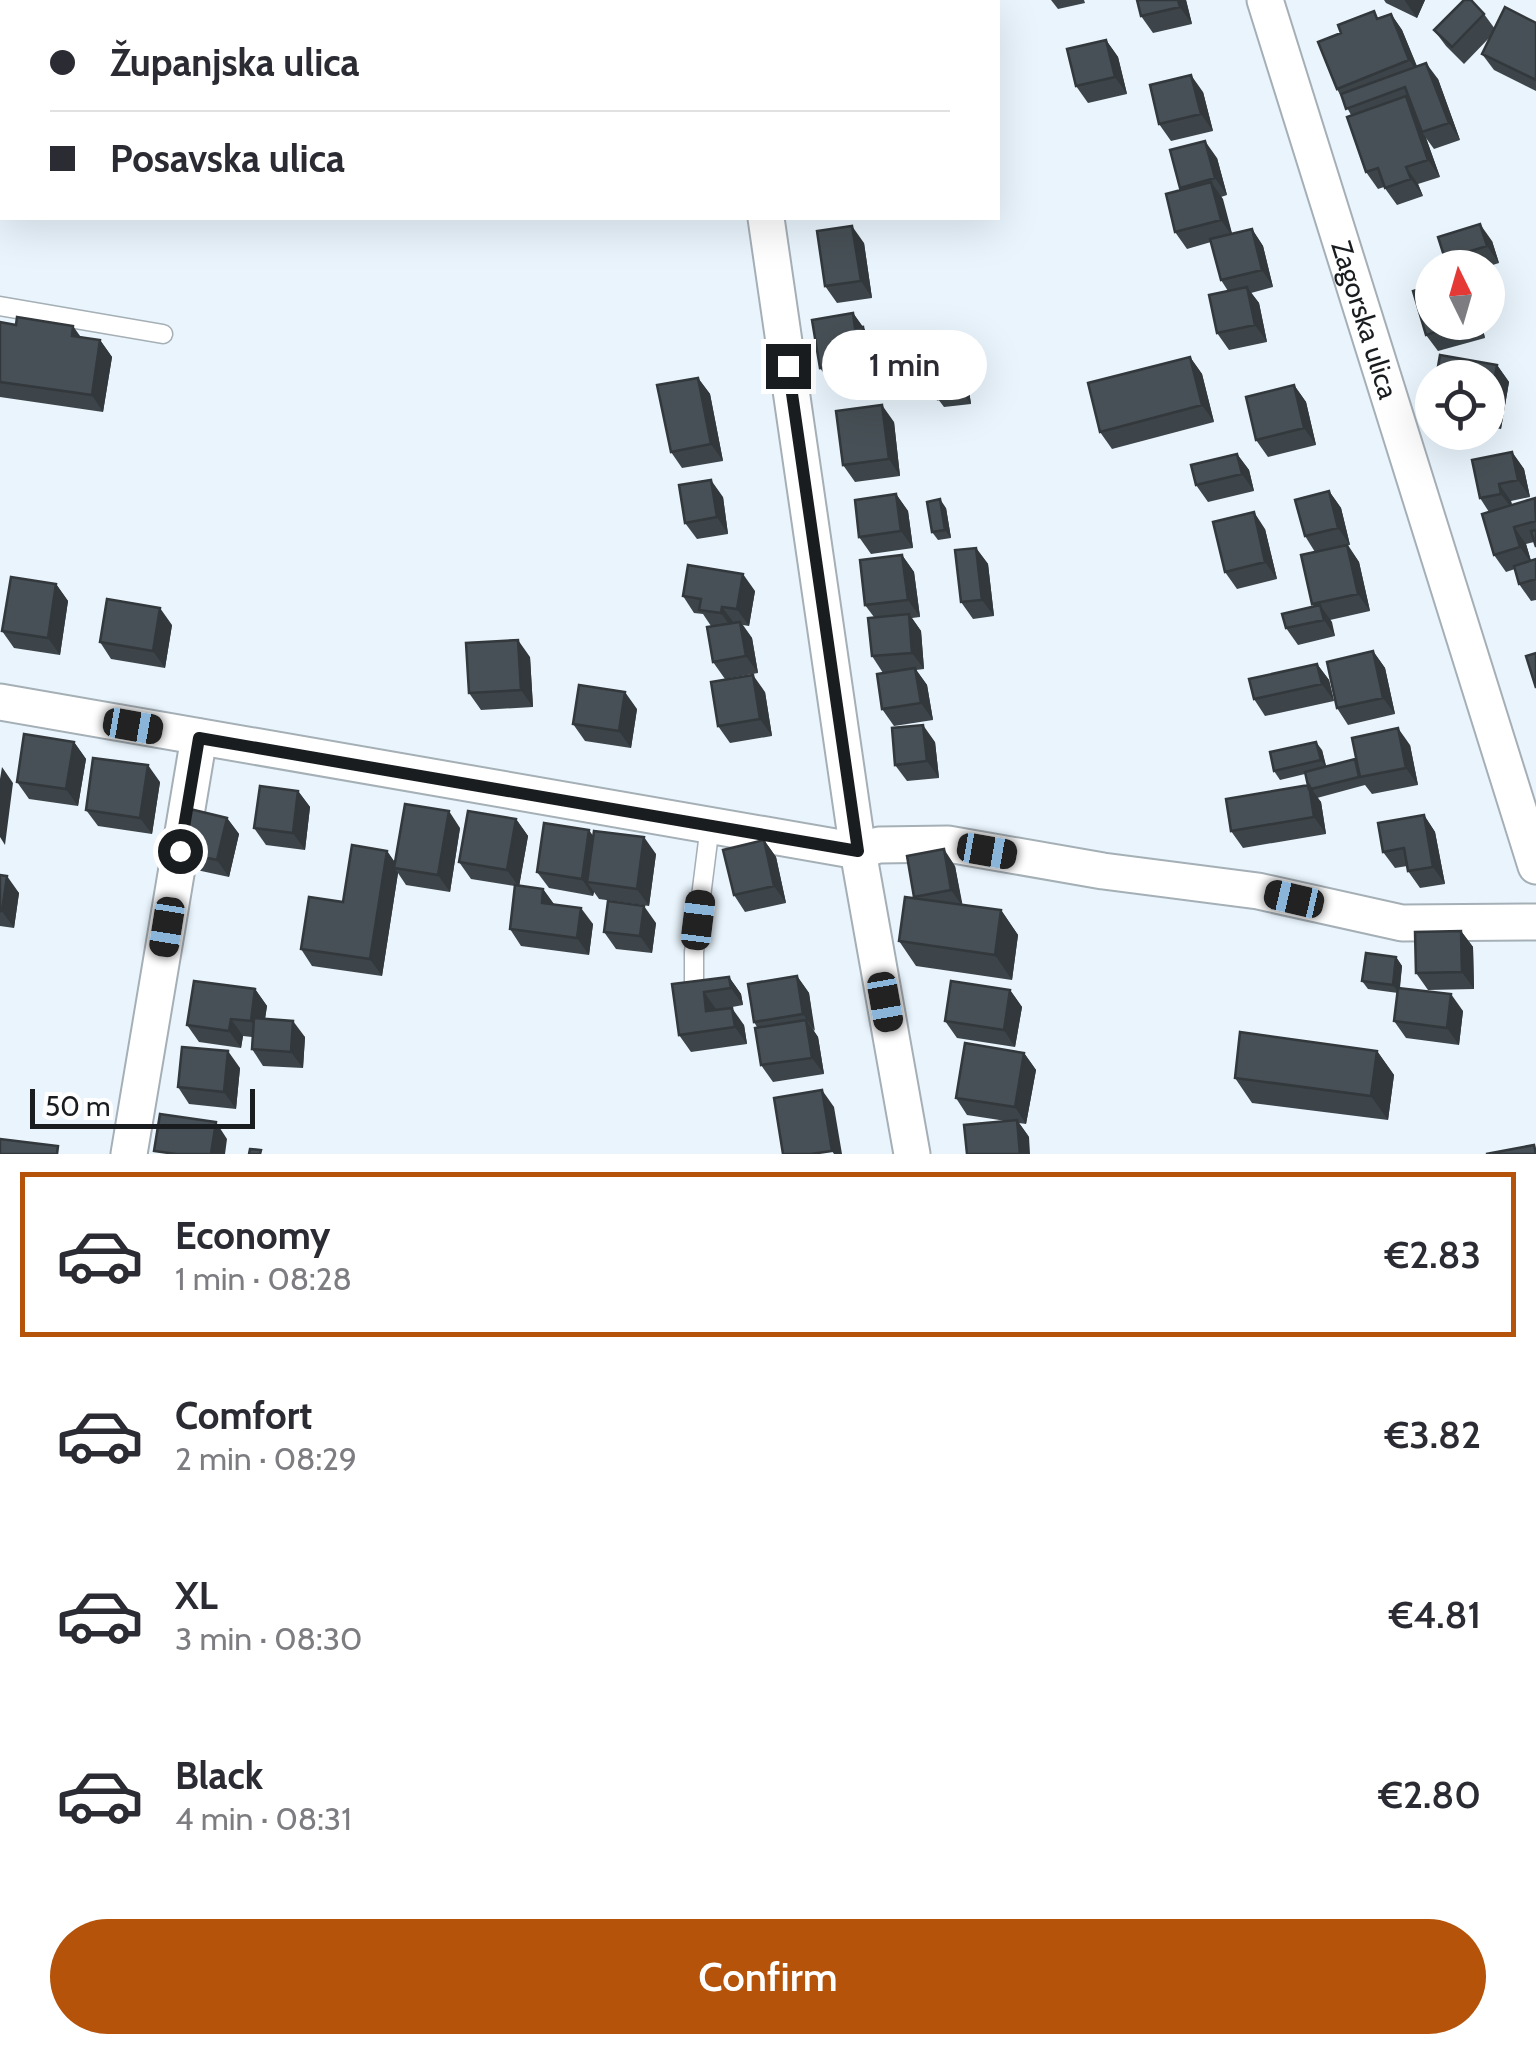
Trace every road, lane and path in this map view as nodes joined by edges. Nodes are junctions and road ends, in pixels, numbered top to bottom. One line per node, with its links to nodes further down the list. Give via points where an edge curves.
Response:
1 (1265, 0): 9 (street, Zagorska ulica)
2 (766, 220): 8 (street)
3 (0, 306): 4 (lane)
4 (163, 334)
5 (0, 702): 6 (street)
6 (199, 738): 7 (street); 12 (street)
7 (710, 826): 8 (street); 11 (lane)
8 (858, 851): 10 (street, via 948,844 1258,891 1402,923); 13 (street)
9 (1536, 866)
10 (1536, 922)
11 (694, 991)
12 (130, 1154)
13 (912, 1154)

